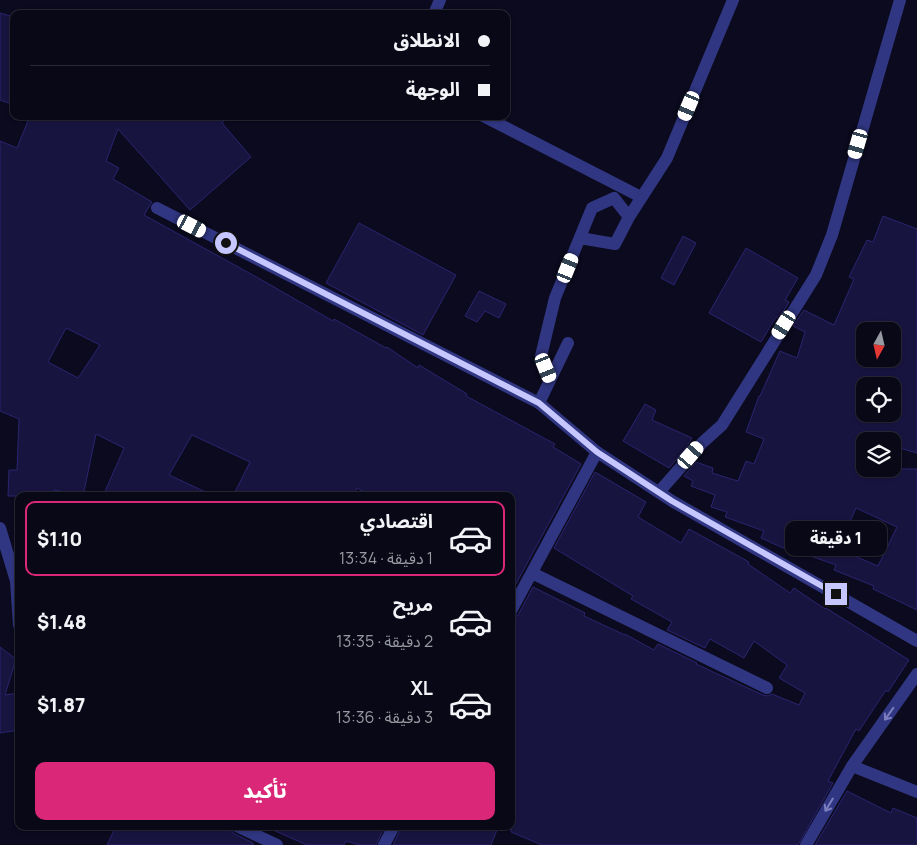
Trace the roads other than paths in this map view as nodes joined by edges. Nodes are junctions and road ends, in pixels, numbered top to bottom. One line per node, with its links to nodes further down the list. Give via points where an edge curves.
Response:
1 (733, 0): 4 (street, via 666,158)
2 (900, 0): 12 (street, via 832,235 816,275 722,425)
3 (491, 120): 4 (street)
4 (641, 197): 6 (street)
5 (157, 208): 10 (street)
6 (629, 217): 7 (street, via 615,244); 7 (street, via 614,198 592,208)
7 (580, 238): 9 (street, via 556,298 541,356)
8 (568, 343): 9 (street)
9 (550, 380): 10 (street)
10 (539, 403): 11 (street)
11 (597, 452): 12 (street); 14 (street)
12 (659, 492): 17 (street)
13 (0, 528): 15 (street)
14 (532, 573): 16 (street); 19 (street)
15 (15, 577)
16 (515, 604)
17 (917, 641)
18 (917, 674): 20 (street, one-way to 20)
19 (767, 688)
20 (852, 766): 21 (street); 26 (street, one-way to 26)
21 (917, 792)
22 (245, 830): 24 (street)
23 (392, 830): 25 (street)
24 (277, 845)
25 (384, 845)
26 (806, 845)

